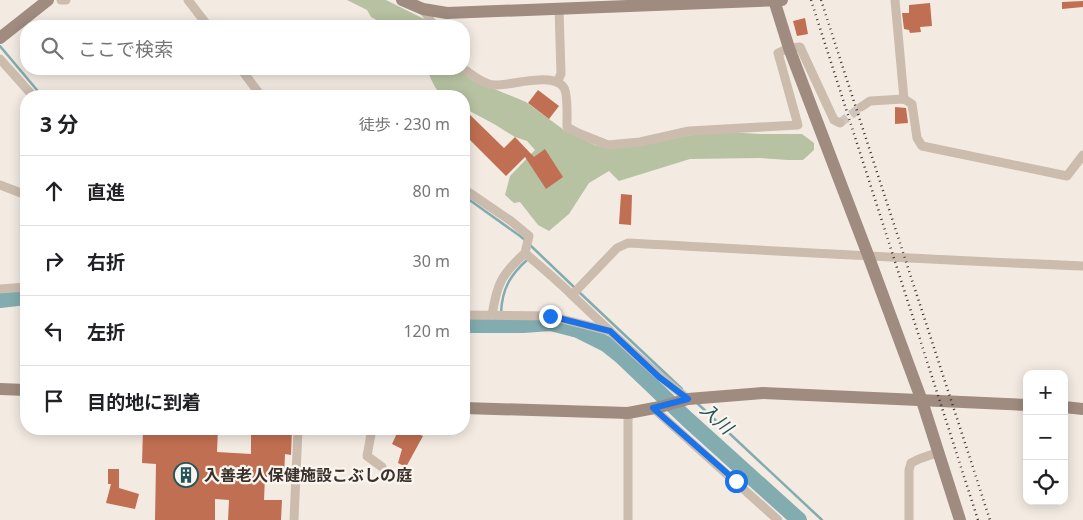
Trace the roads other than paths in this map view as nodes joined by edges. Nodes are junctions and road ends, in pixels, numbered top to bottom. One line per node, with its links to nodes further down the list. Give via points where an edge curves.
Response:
1 (48, 0): 11 (street)
2 (61, 0): 3 (street)
3 (66, 0)
4 (188, 0): 12 (street)
5 (402, 0): 10 (street)
6 (777, 0): 8 (street); 16 (street)
7 (895, 0): 23 (street)
8 (720, 1): 9 (street)
9 (559, 8): 10 (street, via 447,13); 20 (street, via 561,74)
10 (424, 9): 13 (street)
11 (23, 20)
12 (203, 20)
13 (430, 20)
14 (20, 22): 15 (street)
15 (0, 38)
16 (789, 48): 20 (street, via 778,53 798,125 689,131 608,145 567,126 564,88); 25 (street, via 800,47 834,120); 31 (street)
17 (0, 59): 21 (street)
18 (470, 73): 20 (street, via 492,85 545,79)
19 (245, 75): 22 (street)
20 (556, 82)
21 (28, 90)
22 (257, 90)
23 (904, 99): 24 (street, via 870,101); 26 (street, via 912,104 917,138 922,146 1067,176)
24 (860, 107)
25 (840, 123)
26 (1083, 155)
27 (0, 185): 28 (street)
28 (20, 193)
29 (470, 193): 30 (street, via 529,236)
30 (524, 253): 35 (street); 37 (street, via 512,264 497,288)
31 (868, 255): 32 (street); 35 (street, via 628,243 617,248); 42 (street)
32 (1083, 266)
33 (20, 287): 34 (street)
34 (0, 289)
35 (572, 295): 38 (street)
36 (470, 315): 37 (street)
37 (492, 315): 38 (street, via 550,316)
38 (610, 331): 41 (street)
39 (0, 389): 40 (street)
40 (20, 390)
41 (685, 400): 42 (street, via 764,393); 44 (street)
42 (922, 401): 43 (street); 51 (street)
43 (1023, 405)
44 (656, 407): 48 (street); 55 (street)
45 (1068, 407): 47 (street)
46 (470, 408): 48 (street)
47 (1083, 408)
48 (628, 413): 54 (street)
49 (298, 435): 53 (street)
50 (371, 435): 52 (street, via 367,456)
51 (939, 452): 56 (street, via 911,462); 57 (street)
52 (382, 467)
53 (294, 520)
54 (628, 520)
55 (778, 520)
56 (909, 520)
57 (960, 520)

